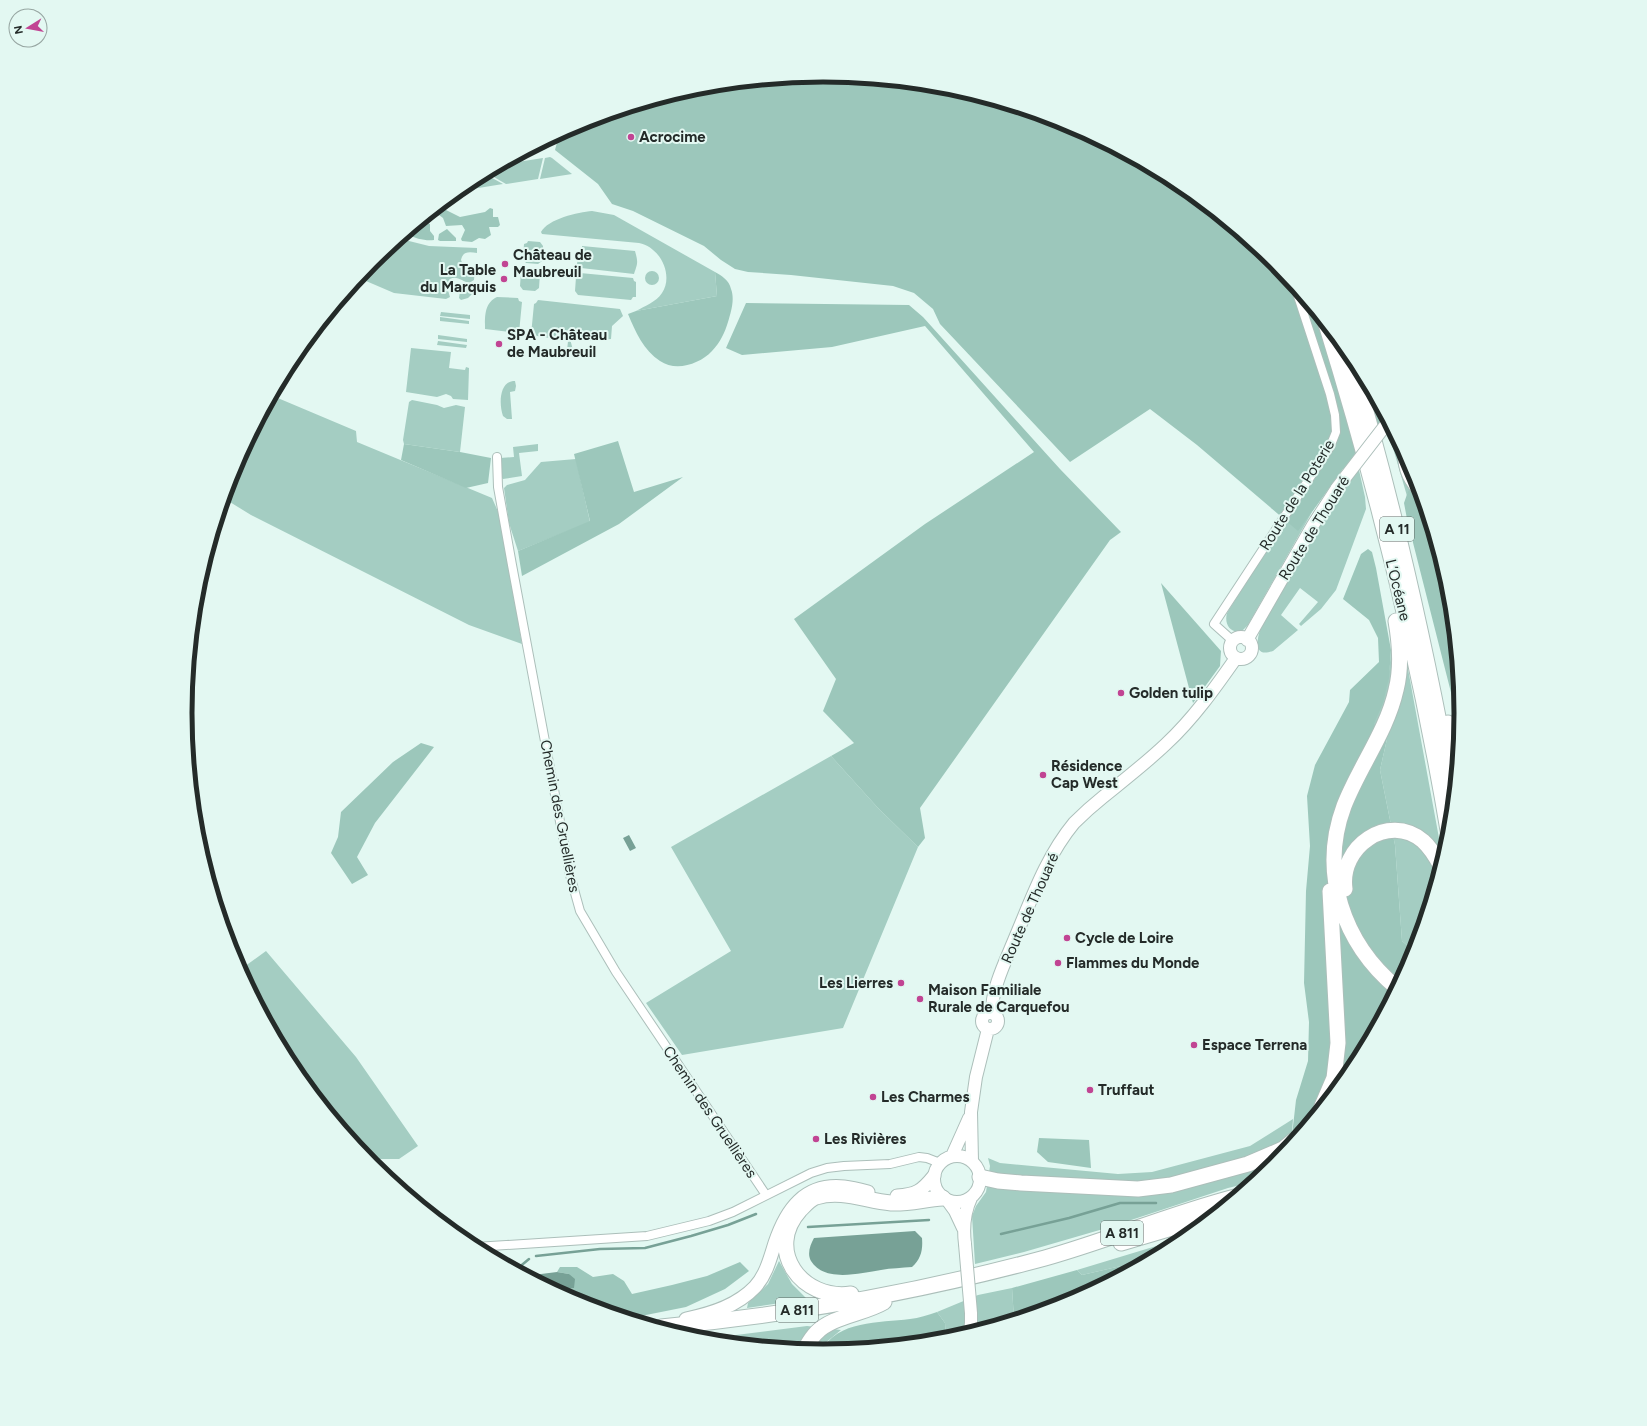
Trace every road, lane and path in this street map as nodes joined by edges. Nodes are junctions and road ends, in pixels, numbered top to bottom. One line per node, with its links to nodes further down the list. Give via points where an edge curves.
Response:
1 (1298, 298): 10 (street, Route de la Poterie, via 1330,394 1336,432 1330,447 1214,624)
2 (1330, 337): 8 (highway, L’Océane / A 11, via 1368,470)
3 (1355, 373): 12 (highway, L’Océane / A 11, via 1388,492)
4 (1385, 426): 9 (main road, Route de Thouaré, bridge, via 1337,488 1313,525)
5 (497, 457): 28 (street, Chemin des Gruellières, via 498,486 512,565 570,875 580,911 616,972)
6 (1402, 463): 7 (street)
7 (1412, 487)
8 (1392, 567): 15 (highway, via 1390,580 1400,647 1396,690 1390,712); 16 (highway, L’Océane / A 11, via 1427,716)
9 (1247, 640): 10 (main road, via 1240,638); 11 (main road, via 1251,645 1250,654 1245,658)
10 (1233, 641): 11 (main road, via 1230,650)
11 (1236, 658): 21 (main road, Route de Thouaré, via 1180,730 1075,822 1058,844 1005,961 992,998 992,1013 997,1017 998,1024 988,1029 976,1077)
12 (1432, 684): 13 (highway, via 1442,699); 14 (highway, L’Océane / A 11)
13 (1453, 738)
14 (1450, 782)
15 (1344, 807): 19 (highway, via 1336,839 1335,860 1336,881 1343,914 1365,955); 20 (highway, via 1338,813 1330,853 1329,879 1338,1043 1334,1078)
16 (1445, 816)
17 (1437, 859): 18 (highway, via 1422,840 1401,831 1387,831 1374,835 1356,848 1348,859 1344,886 1353,920 1364,942)
18 (1396, 977)
19 (1392, 984)
20 (1329, 1091)
21 (971, 1112): 23 (main road); 24 (main road)
22 (1277, 1152): 27 (highway, via 1248,1164 1170,1185 1138,1189 1021,1183)
23 (952, 1156): 24 (main road); 25 (main road)
24 (972, 1161): 27 (main road)
25 (940, 1163): 26 (main road); 28 (street, via 919,1157 890,1164 827,1168 811,1172)
26 (934, 1176): 30 (main road, via 936,1189); 39 (main road, via 925,1187 912,1195 884,1195 836,1186 811,1192 797,1202 786,1217 769,1264 748,1294 730,1305 706,1314)
27 (980, 1177): 29 (main road, via 976,1192)
28 (766, 1195): 36 (street, via 734,1212 709,1221 647,1236)
29 (971, 1198): 30 (main road, via 959,1202); 34 (main road)
30 (945, 1199): 34 (main road, via 955,1211); 37 (highway, via 891,1203 846,1194 832,1194 815,1198 804,1206 788,1228 787,1254 792,1267 810,1287 819,1291 846,1295 923,1282)
31 (1225, 1200): 37 (highway, A 811, via 1177,1213 1083,1247)
32 (1200, 1219): 33 (highway, A 811)
33 (1178, 1226): 35 (highway); 38 (highway, A 811, via 1033,1268)
34 (963, 1228): 40 (main road, bridge)
35 (1189, 1228)
36 (487, 1246)
37 (931, 1285): 41 (highway, A 811, via 829,1305)
38 (884, 1302): 42 (highway, A 811); 43 (highway, via 875,1308 832,1323 816,1333)
39 (661, 1322)
40 (972, 1325)
41 (674, 1326)
42 (692, 1330)
43 (809, 1344)

